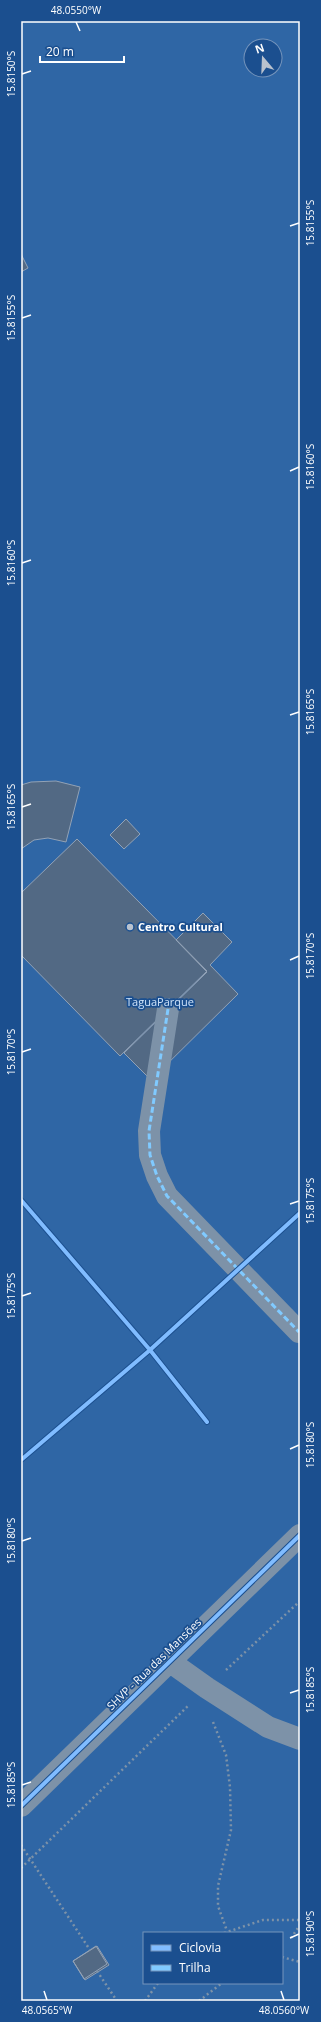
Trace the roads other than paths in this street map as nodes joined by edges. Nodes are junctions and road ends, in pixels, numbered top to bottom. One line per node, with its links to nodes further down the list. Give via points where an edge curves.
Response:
1 (168, 1009): 2 (street, via 149,1131 150,1155 157,1176 167,1196)
2 (299, 1332)
3 (300, 1535): 4 (street, SHVP - Rua das Mansões)
4 (169, 1661): 5 (street, via 268,1727); 6 (street, SHVP - Rua das Mansões)
5 (300, 1739)
6 (21, 1806)

